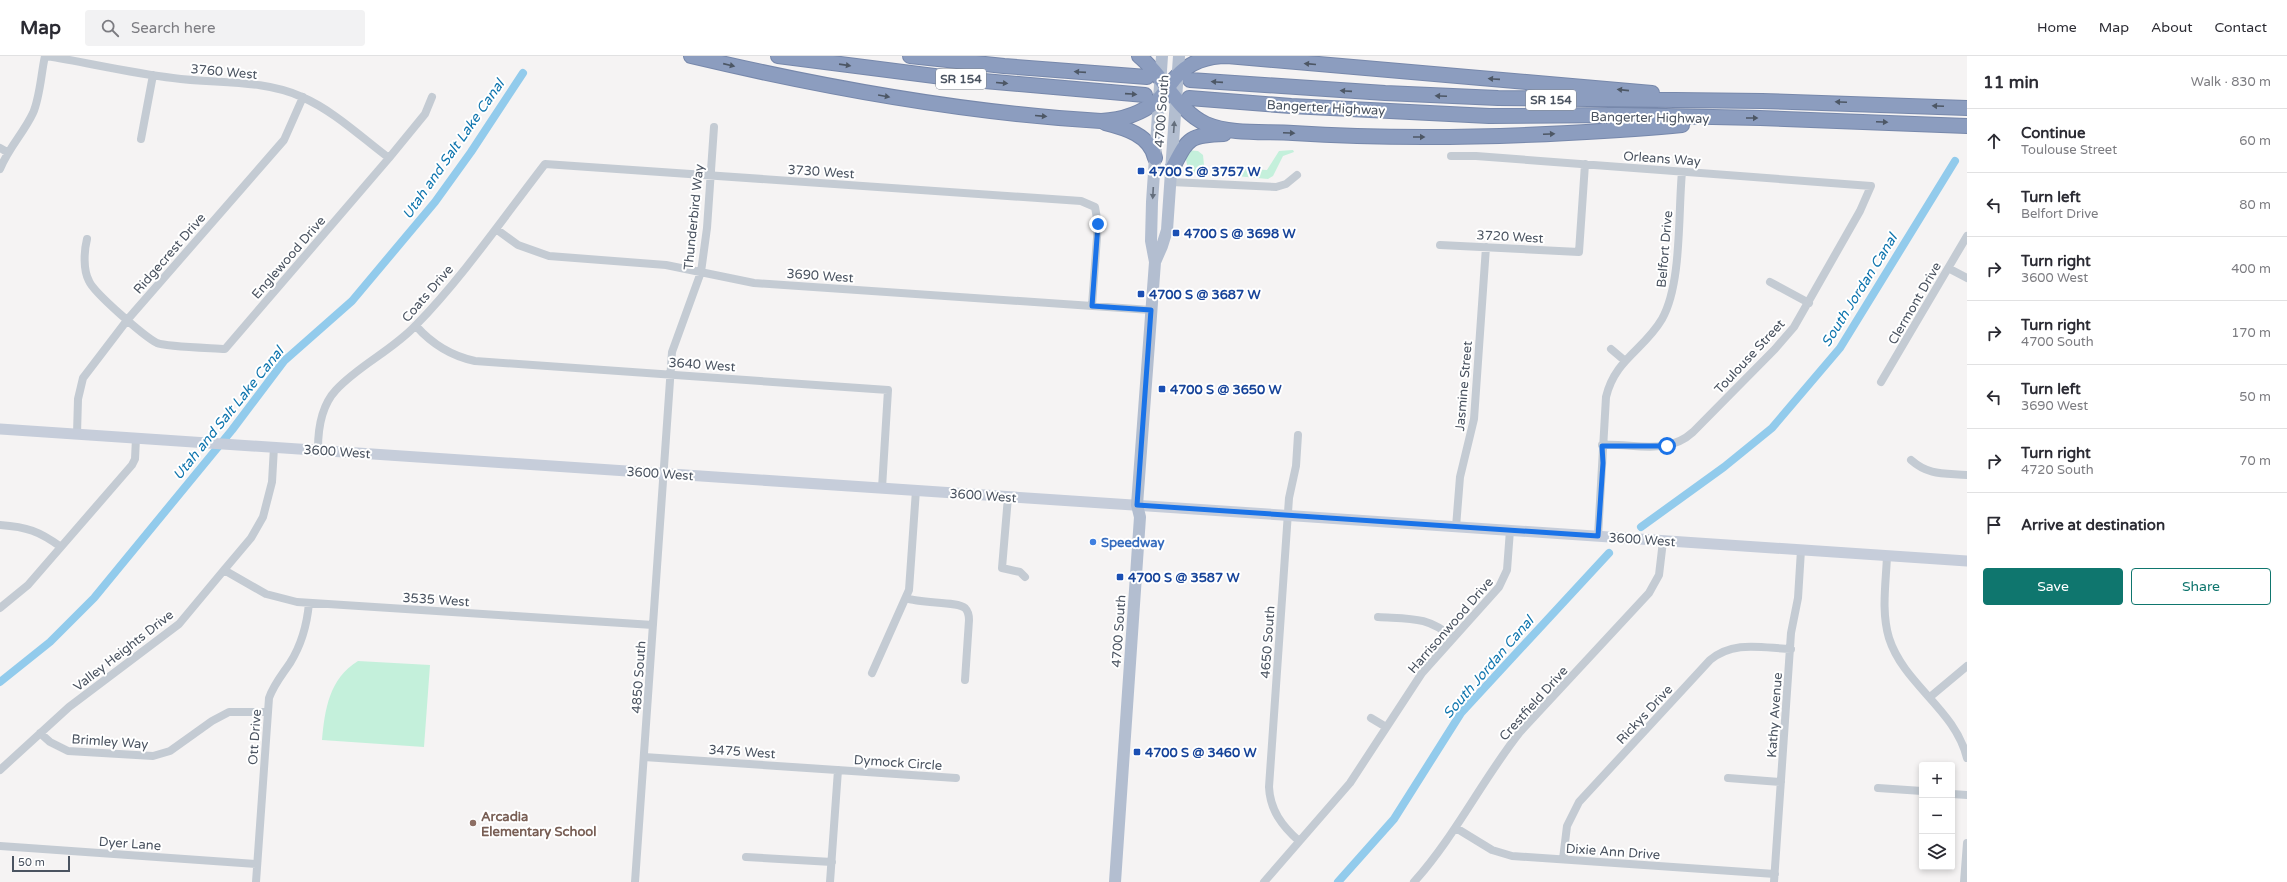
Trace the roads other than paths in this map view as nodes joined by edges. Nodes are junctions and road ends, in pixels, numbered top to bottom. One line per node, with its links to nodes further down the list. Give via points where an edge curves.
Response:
1 (46, 56): 9 (street, 3760 West); 23 (street, via 33,112 24,130)
2 (691, 56): 18 (highway, one-way to 18, via 916,101)
3 (778, 56): 14 (highway, SR 154, one-way to 14, via 950,78)
4 (910, 56): 11 (highway, Bangerter Highway / SR 154, one-way to 4)
5 (1139, 56): 11 (highway)
6 (1162, 56): 11 (main road, 4700 South)
7 (1179, 56): 10 (main road, 4700 South)
8 (1228, 56): 10 (highway, via 1203,60 1190,66); 15 (highway, one-way to 8)
9 (153, 75): 12 (street, 3760 West, via 270,87); 22 (street)
10 (1184, 78): 11 (highway); 15 (highway, Bangerter Highway / SR 154, one-way to 10, via 1456,97)
11 (1168, 87): 14 (highway); 17 (highway, Bangerter Highway / SR 154, via 1291,106 1489,116 1618,115); 21 (highway, via 1189,113 1208,125); 33 (main road, 4700 South, one-way to 11)
12 (303, 97): 25 (street, via 334,115); 48 (street, Ridgecrest Drive, via 284,140)
13 (432, 97): 25 (street, Englewood Drive, via 425,114)
14 (1152, 97): 18 (highway, via 1133,115 1117,120); 26 (main road, 4700 South)
15 (1718, 100): 16 (highway, Bangerter Highway / SR 154, one-way to 15)
16 (1967, 108)
17 (1726, 118): 19 (highway, Bangerter Highway / SR 154, one-way to 19); 21 (highway, one-way to 17, via 1385,137 1490,137 1649,128)
18 (1093, 121): 26 (highway, via 1123,128 1143,138 1152,148)
19 (1967, 126)
20 (714, 127): 31 (street, Thunderbird Way)
21 (1250, 131): 33 (highway, via 1197,136 1186,144)
22 (141, 139)
23 (4, 150): 29 (street)
24 (1451, 156): 28 (street, Orleans Way)
25 (388, 158): 48 (street, Englewood Drive, via 225,349 158,343)
26 (1155, 158): 40 (main road, 4700 South, one-way to 40, via 1151,234)
27 (545, 164): 31 (street, 3730 West); 35 (street, Coats Drive)
28 (1585, 164): 30 (street, Orleans Way); 39 (street, 3720 West, via 1579,252)
29 (0, 169)
30 (1682, 172): 34 (street, Orleans Way); 51 (street, Belfort Drive, via 1671,296 1657,326)
31 (711, 175): 42 (street, Thunderbird Way); 46 (street, 3730 West, via 1081,201 1095,207 1098,224)
32 (1297, 175): 33 (street, via 1286,184 1276,187)
33 (1171, 176): 40 (main road, 4700 South, via 1166,234)
34 (1871, 186): 45 (street, Toulouse Street)
35 (496, 229): 42 (street, 3690 West, via 518,245 549,256 660,264); 49 (street, Coats Drive)
36 (1967, 236): 41 (street, Clermont Drive)
37 (87, 239): 48 (street, via 85,258 88,280 96,293)
38 (1440, 245): 39 (street, 3720 West)
39 (1486, 247): 70 (street, Jasmine Street, via 1474,419 1460,477)
40 (1155, 262): 47 (main road, 4700 South)
41 (1948, 268): 43 (street); 53 (street, Clermont Drive)
42 (701, 272): 46 (street, 3690 West, via 754,283); 52 (street, Thunderbird Way, via 677,333 672,352)
43 (1967, 278)
44 (1770, 282): 45 (street)
45 (1808, 303): 58 (street, Toulouse Street, via 1794,327 1775,349 1685,438 1661,447)
46 (1092, 306): 47 (street, 3690 West)
47 (1151, 310): 67 (main road, 4700 South)
48 (128, 319): 55 (street, Ridgecrest Drive, via 83,378 78,399)
49 (416, 326): 52 (street, 3640 West, via 438,346 462,358 481,362); 60 (street, Coats Drive, via 336,390 322,414)
50 (1611, 349): 51 (street)
51 (1624, 360): 58 (street, Belfort Drive, via 1608,391)
52 (671, 374): 62 (street, Thunderbird Way); 64 (street, 3640 West, via 888,390)
53 (1881, 382)
54 (0, 429): 55 (street, 3600 West)
55 (76, 434): 57 (street, 3600 West)
56 (1298, 435): 68 (street, 4650 South)
57 (136, 438): 59 (street, 3600 West); 74 (street, via 135,459 132,465)
58 (1602, 446): 72 (street, Belfort Drive)
59 (274, 447): 60 (street, 3600 West); 78 (street, Valley Heights Drive, via 272,482 263,517 251,538)
60 (318, 449): 62 (street, 3600 West)
61 (1911, 460): 63 (street, via 1925,471)
62 (664, 473): 64 (street, 3600 West); 84 (street, 4850 South)
63 (1967, 475)
64 (882, 488): 65 (street, 3600 West)
65 (916, 490): 66 (street, 3600 West); 80 (street, via 910,582)
66 (1008, 497): 67 (street, 3600 West); 79 (street, via 1002,568 1020,572)
67 (1137, 505): 68 (street, 3600 West); 118 (main road, 4700 South, via 1140,517)
68 (1288, 515): 70 (street, 3600 West); 107 (street, 4650 South, via 1269,787 1276,814)
69 (0, 525): 74 (street, via 29,528)
70 (1456, 527): 71 (street, 3600 West)
71 (1510, 530): 72 (street, 3600 West); 85 (street, Harrisonwood Drive, via 1508,563 1502,582)
72 (1598, 536): 73 (street, 3600 West)
73 (1663, 541): 75 (street, 3600 West); 106 (street, Crestfield Drive, via 1659,575 1649,593 1520,732)
74 (61, 547): 82 (street, via 28,585)
75 (1801, 550): 76 (street, 3600 West); 86 (street, Kathy Avenue, via 1798,598)
76 (1887, 556): 77 (street, 3600 West); 90 (street, via 1884,610 1889,637 1905,669)
77 (1967, 561)
78 (224, 570): 81 (street, 3535 West, via 266,594 283,600); 94 (street, Valley Heights Drive, via 173,629 69,707)
79 (1025, 577)
80 (906, 598): 88 (street); 89 (street, via 922,603 962,606 967,611 969,620)
81 (309, 603): 84 (street, 3535 West); 91 (street, Ott Drive, via 303,638 272,688)
82 (0, 608)
83 (1378, 617): 85 (street, via 1428,621)
84 (653, 625): 95 (street, 4850 South)
85 (1453, 638): 93 (street, Harrisonwood Drive, via 1416,682)
86 (1790, 649): 101 (street, Kathy Avenue); 111 (street, Rickys Drive, via 1739,646 1724,650 1710,660 1579,802 1567,826)
87 (1967, 666): 90 (street)
88 (872, 673)
89 (965, 680)
90 (1930, 697): 96 (street, via 1954,727)
91 (268, 712): 94 (street, Brimley Way, via 229,712 170,751 153,756 68,751); 113 (street, Ott Drive)
92 (1371, 718): 93 (street)
93 (1386, 727): 107 (street, Harrisonwood Drive, via 1344,790)
94 (40, 733): 97 (street, Valley Heights Drive)
95 (644, 757): 98 (street, 3475 West); 116 (street, 4850 South)
96 (1967, 758)
97 (0, 770)
98 (838, 770): 99 (street, Dymock Circle); 112 (street)
99 (956, 778)
100 (1728, 778): 101 (street)
101 (1781, 782): 114 (street, Kathy Avenue)
102 (1878, 788): 103 (street)
103 (1919, 791)
104 (1955, 794): 105 (street)
105 (1967, 795)
106 (1456, 828): 111 (street, Dixie Ann Drive, via 1498,853); 120 (street, Crestfield Drive)
107 (1300, 841): 119 (street, Harrisonwood Drive)
108 (1967, 843): 121 (street)
109 (0, 846): 113 (street, Dyer Lane)
110 (746, 857): 112 (street)
111 (1563, 859): 114 (street, Dixie Ann Drive)
112 (832, 862): 117 (street)
113 (257, 864): 115 (street, Ott Drive)
114 (1775, 878)
115 (256, 882)
116 (635, 882)
117 (830, 882)
118 (1114, 882)
119 (1264, 882)
120 (1414, 882)
121 (1964, 882)

